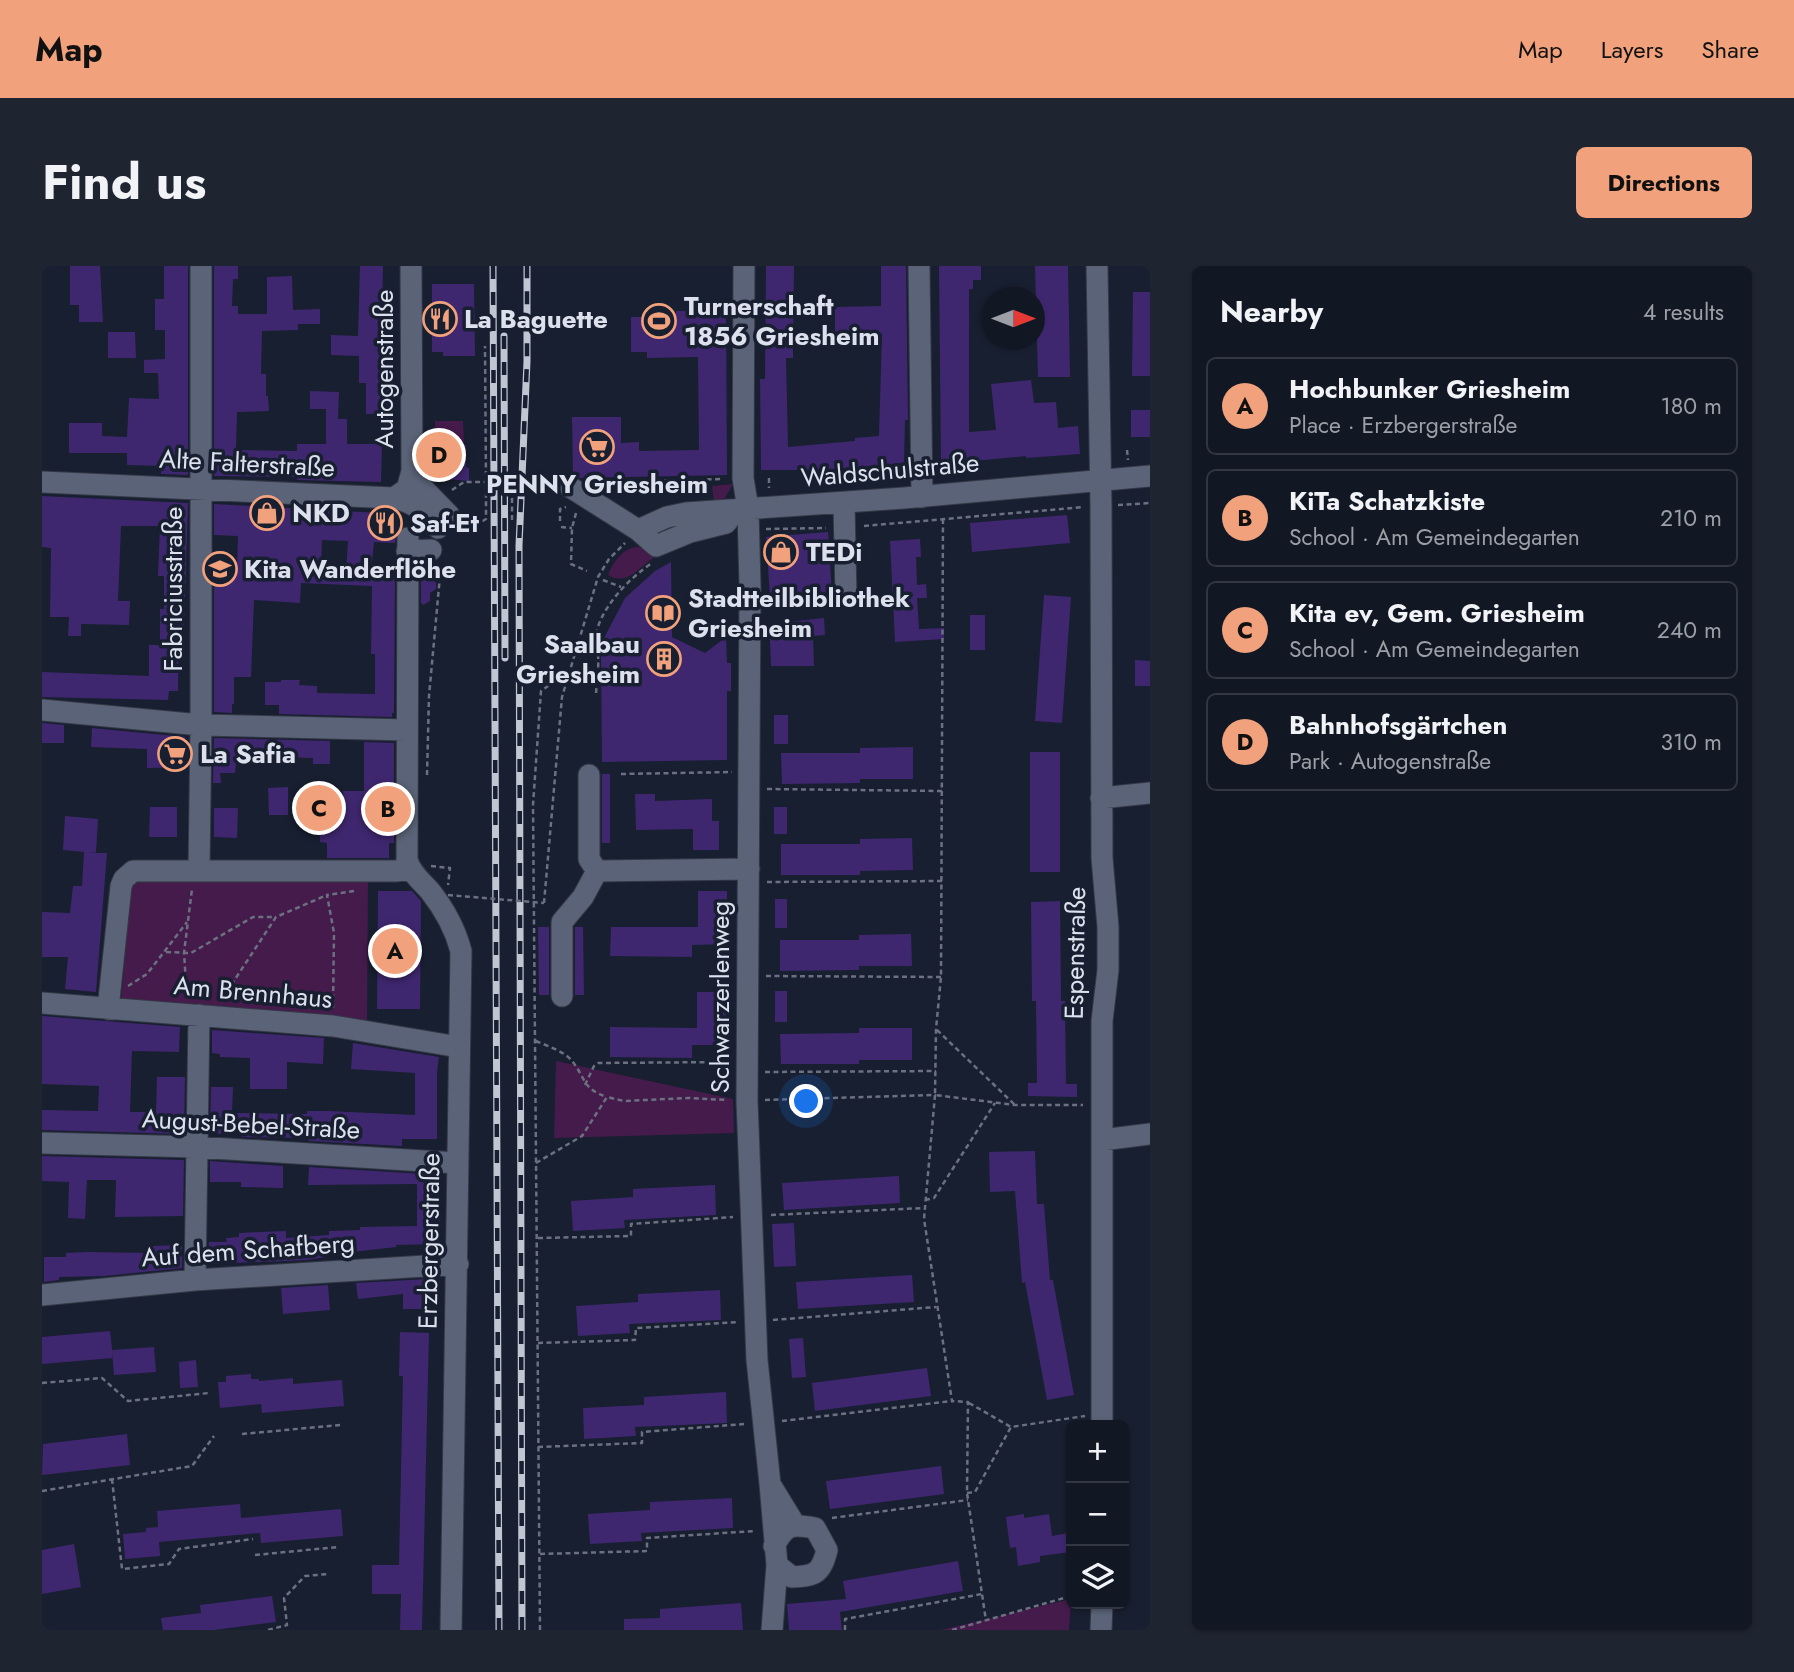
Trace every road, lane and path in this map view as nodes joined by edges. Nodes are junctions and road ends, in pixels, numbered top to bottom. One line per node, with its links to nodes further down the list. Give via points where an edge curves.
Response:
1 (201, 266): 16 (street, Fabriciusstraße)
2 (411, 266): 9 (street, Autogenstraße)
3 (744, 266): 31 (street, Schwarzerlenweg)
4 (919, 266): 21 (street)
5 (1097, 266): 13 (street, Espenstraße)
6 (485, 346): 15 (path)
7 (1127, 450): 8 (path)
8 (1128, 460)
9 (412, 471): 23 (street, Autogenstraße, via 407,489); 34 (street, Autogenstraße)
10 (1150, 475): 13 (street, Waldschulstraße)
11 (734, 478): 18 (path, via 625,482)
12 (769, 478): 20 (path)
13 (1101, 481): 21 (street, Waldschulstraße); 55 (street, Espenstraße)
14 (42, 482): 16 (street, Alte Falterstraße)
15 (486, 482): 17 (path, via 464,482); 39 (path, via 486,519 473,527)
16 (201, 489): 23 (street, Alte Falterstraße); 47 (street, Fabriciusstraße)
17 (452, 490)
18 (578, 492): 37 (street)
19 (512, 493): 33 (path)
20 (770, 495)
21 (922, 496): 25 (street, Waldschulstraße)
22 (1130, 496): 27 (path)
23 (394, 498): 34 (street, Alte Falterstraße)
24 (1071, 500): 30 (path)
25 (844, 503): 31 (street, Waldschulstraße); 36 (street)
26 (1150, 503): 27 (path)
27 (1130, 504): 28 (path)
28 (1118, 505)
29 (1083, 507): 30 (path)
30 (1072, 508): 32 (path)
31 (741, 509): 37 (street, Waldschulstraße, via 667,517); 52 (street, Schwarzerlenweg, via 750,586)
32 (943, 519): 36 (path); 53 (path)
33 (512, 520)
34 (444, 522)
35 (561, 527): 41 (path, via 572,528 570,564)
36 (844, 527): 38 (path); 43 (street)
37 (638, 530): 44 (path, via 598,577)
38 (760, 530)
39 (472, 533)
40 (430, 550): 48 (street, via 408,545); 49 (path, via 438,550 443,570 429,696)
41 (587, 571)
42 (603, 580): 45 (path, via 621,587 597,628)
43 (846, 597)
44 (572, 669): 56 (path, bridge, via 562,697 544,903 447,895 450,868); 75 (path, via 541,691 533,805)
45 (596, 694)
46 (42, 710): 47 (street)
47 (201, 725): 48 (street); 57 (street, Fabriciusstraße)
48 (407, 730): 56 (street, via 405,850)
49 (427, 774)
50 (621, 774): 52 (path)
51 (589, 775): 58 (street, via 589,859)
52 (749, 780): 53 (path); 59 (street, Schwarzerlenweg)
53 (942, 791): 60 (path)
54 (1150, 793): 55 (street)
55 (1101, 798): 85 (street, Espenstraße, via 1108,927)
56 (417, 867): 57 (street, via 396,871); 76 (street, Erzbergerstraße, via 445,911 461,951)
57 (199, 870): 64 (path); 71 (street, via 139,870 124,879)
58 (597, 871): 59 (street); 69 (street, via 562,922)
59 (748, 875): 60 (path); 67 (street, Schwarzerlenweg)
60 (942, 881): 68 (path)
61 (366, 889): 62 (path)
62 (327, 895): 63 (path); 73 (path, via 334,933)
63 (276, 917): 66 (path, via 253,917); 72 (path)
64 (188, 919): 65 (path); 66 (path)
65 (166, 952): 66 (path); 71 (path, via 147,974)
66 (184, 953): 72 (path, via 186,988)
67 (748, 976): 68 (path); 77 (street, Schwarzerlenweg)
68 (941, 977): 74 (path)
69 (562, 996)
70 (42, 1003): 71 (street, Am Brennhaus)
71 (108, 1004): 72 (street, Am Brennhaus)
72 (200, 1015): 73 (street, Am Brennhaus); 89 (street)
73 (333, 1026): 76 (street, Am Brennhaus)
74 (936, 1029): 78 (path); 84 (path)
75 (536, 1041): 79 (path, via 572,1061); 91 (path)
76 (459, 1047): 90 (street, Erzbergerstraße)
77 (747, 1067): 78 (path); 79 (path, via 598,1063); 82 (street, Schwarzerlenweg)
78 (936, 1071): 80 (path)
79 (585, 1085): 81 (path)
80 (935, 1095): 82 (path); 83 (path); 92 (path)
81 (607, 1097): 82 (path, via 624,1101); 91 (path, via 582,1136)
82 (747, 1101): 94 (street, Schwarzerlenweg)
83 (995, 1103): 84 (path); 92 (path, via 934,1198)
84 (1015, 1105): 85 (path, via 1081,1104)
85 (1101, 1115): 87 (street, Espenstraße)
86 (1150, 1134): 87 (street)
87 (1101, 1140): 106 (street, Espenstraße)
88 (42, 1143): 89 (street, August-Bebel-Straße)
89 (196, 1147): 90 (street, August-Bebel-Straße); 97 (street)
90 (457, 1163): 96 (street, Erzbergerstraße)
91 (536, 1163): 95 (path)
92 (925, 1200): 93 (path)
93 (925, 1208): 94 (path); 99 (path)
94 (751, 1216): 95 (path, via 631,1224 631,1236); 100 (street, Schwarzerlenweg)
95 (538, 1238): 101 (path)
96 (458, 1265): 97 (street, Auf dem Schafberg); 130 (street, Erzbergerstraße)
97 (195, 1280): 98 (street, Auf dem Schafberg)
98 (42, 1295)
99 (936, 1307): 100 (path); 104 (path)
100 (755, 1321): 101 (path, via 636,1328 635,1340); 107 (street, Schwarzerlenweg)
101 (538, 1343): 112 (path)
102 (42, 1384): 103 (path, via 102,1378 128,1401)
103 (209, 1393)
104 (952, 1401): 105 (path); 107 (path)
105 (968, 1402): 109 (path); 116 (path)
106 (1102, 1419): 109 (path)
107 (763, 1423): 112 (path, via 642,1432 642,1443); 114 (street, Schwarzerlenweg)
108 (340, 1425): 110 (path)
109 (1011, 1427): 116 (path, via 975,1492)
110 (242, 1434)
111 (214, 1436): 113 (path, via 192,1466)
112 (538, 1447): 122 (path)
113 (113, 1479): 115 (path); 119 (path, via 122,1569 169,1564 179,1549)
114 (770, 1485): 118 (street, Schwarzerlenweg); 121 (street, Schwarzerlenweg)
115 (42, 1491)
116 (967, 1493): 117 (path)
117 (968, 1500): 118 (path, via 827,1519); 125 (path)
118 (805, 1527): 121 (street, via 782,1531); 121 (street, Schwarzerlenweg, via 827,1550 822,1567 811,1576 792,1577)
119 (253, 1539)
120 (338, 1547): 123 (path)
121 (774, 1547): 122 (path, via 647,1538 647,1551); 132 (street, Schwarzerlenweg)
122 (540, 1554): 131 (path)
123 (255, 1555)
124 (328, 1574): 129 (path, via 304,1576 284,1598 287,1625)
125 (982, 1594): 128 (path); 133 (path, via 845,1619)
126 (1066, 1597): 128 (path)
127 (1102, 1609): 135 (street)
128 (986, 1621): 134 (path)
129 (268, 1630)
130 (451, 1630)
131 (540, 1630)
132 (772, 1630)
133 (845, 1630)
134 (952, 1630)
135 (1101, 1630)

